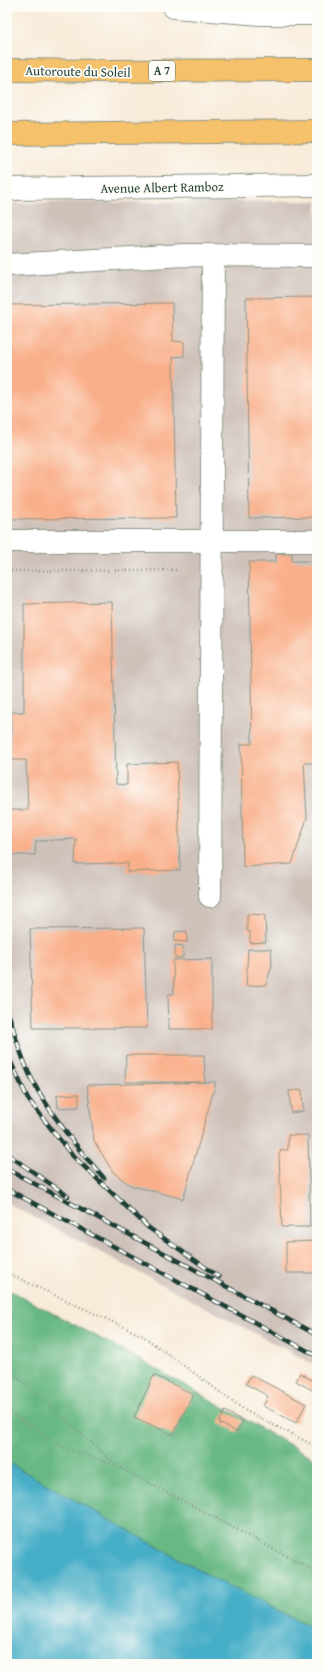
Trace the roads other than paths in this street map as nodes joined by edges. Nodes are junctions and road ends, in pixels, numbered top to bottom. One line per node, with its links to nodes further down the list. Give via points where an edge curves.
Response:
1 (174, 7): 2 (street, via 261,14)
2 (317, 14)
3 (7, 70): 4 (highway, Autoroute du Soleil / A 7)
4 (317, 70)
5 (317, 131): 6 (highway)
6 (7, 134)
7 (317, 185): 8 (street, Avenue Albert Ramboz)
8 (7, 188)
9 (213, 256): 10 (street); 11 (street); 13 (street)
10 (317, 256)
11 (7, 265)
12 (7, 541): 13 (street)
13 (210, 541): 14 (street); 15 (street)
14 (317, 541)
15 (210, 896)

